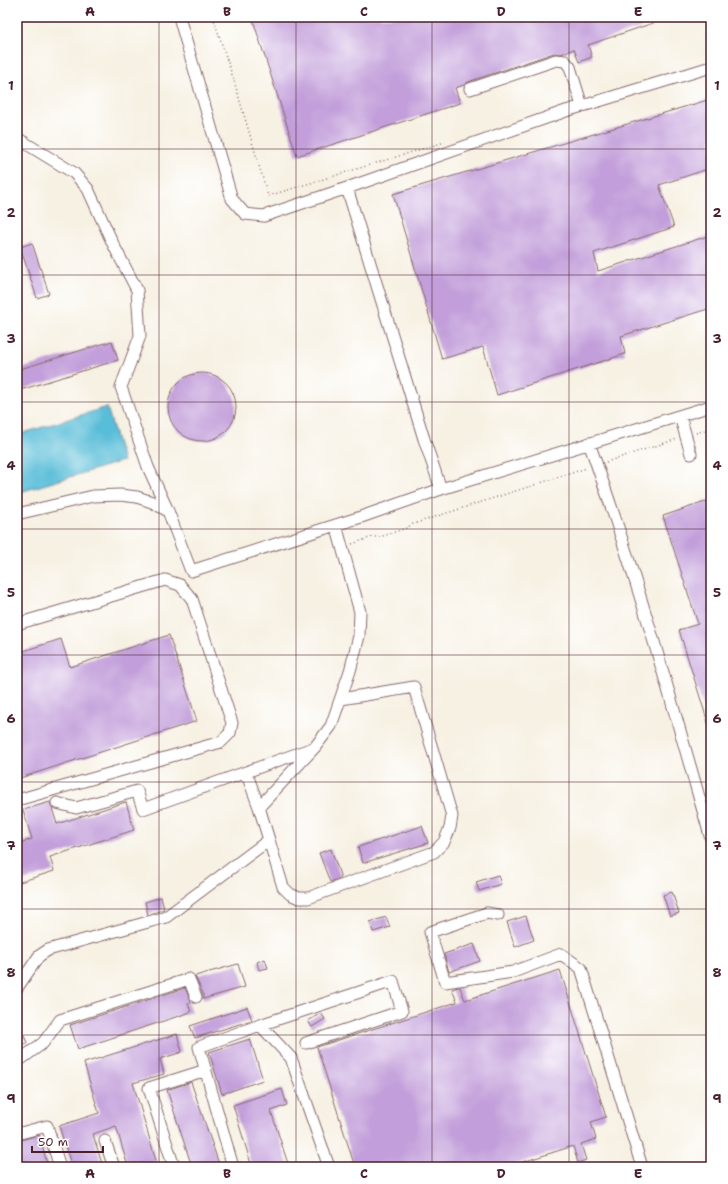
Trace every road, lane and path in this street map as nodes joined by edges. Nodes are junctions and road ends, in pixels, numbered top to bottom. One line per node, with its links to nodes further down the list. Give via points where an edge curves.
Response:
1 (178, 17): 8 (street, via 232,199 245,214 264,216)
2 (213, 17): 7 (path, via 268,196)
3 (711, 67): 5 (street)
4 (470, 89): 5 (street, via 556,60 565,61 570,67)
5 (582, 106): 8 (street)
6 (17, 138): 17 (street, via 74,173 88,189 137,290 140,336 121,387 148,467)
7 (451, 140)
8 (347, 188): 16 (street)
9 (711, 406): 10 (street)
10 (680, 416): 12 (street); 13 (street)
11 (711, 428): 12 (path)
12 (686, 436): 14 (street); 15 (path)
13 (589, 443): 15 (street); 16 (street)
14 (691, 454)
15 (597, 465): 20 (path, via 386,535 372,537); 28 (street, via 657,648)
16 (441, 489): 19 (street)
17 (168, 511): 18 (street, via 152,502 120,495 93,496); 19 (street, via 191,571)
18 (17, 514)
19 (336, 525): 22 (street, via 360,612 359,636)
20 (349, 547)
21 (17, 624): 25 (street, via 165,580 180,585 192,599 232,723 230,733 220,742)
22 (341, 699): 23 (street, via 331,726); 29 (street, via 414,687 452,816 444,842 434,852 308,898 299,898 283,887)
23 (315, 747): 24 (street); 27 (street)
24 (246, 772): 26 (street, via 143,809 138,791 76,808); 27 (street)
25 (17, 800)
26 (58, 803)
27 (259, 806): 29 (street)
28 (711, 839)
29 (269, 840): 31 (street, via 166,917 48,950 39,956)
30 (498, 915): 44 (street, via 487,912 430,932 445,982 513,972 561,954 581,968)
31 (17, 988)
32 (196, 997): 35 (street, via 189,979 60,1020 42,1043)
33 (260, 1025): 34 (street, via 393,982 402,1011); 36 (street, via 199,1047); 43 (street, via 291,1058)
34 (306, 1043)
35 (17, 1062)
36 (206, 1070): 41 (street, via 149,1088); 42 (street)
37 (17, 1134): 39 (street, via 47,1126)
38 (105, 1141): 40 (street)
39 (60, 1167)
40 (114, 1167)
41 (174, 1167)
42 (233, 1167)
43 (329, 1167)
44 (642, 1167)

